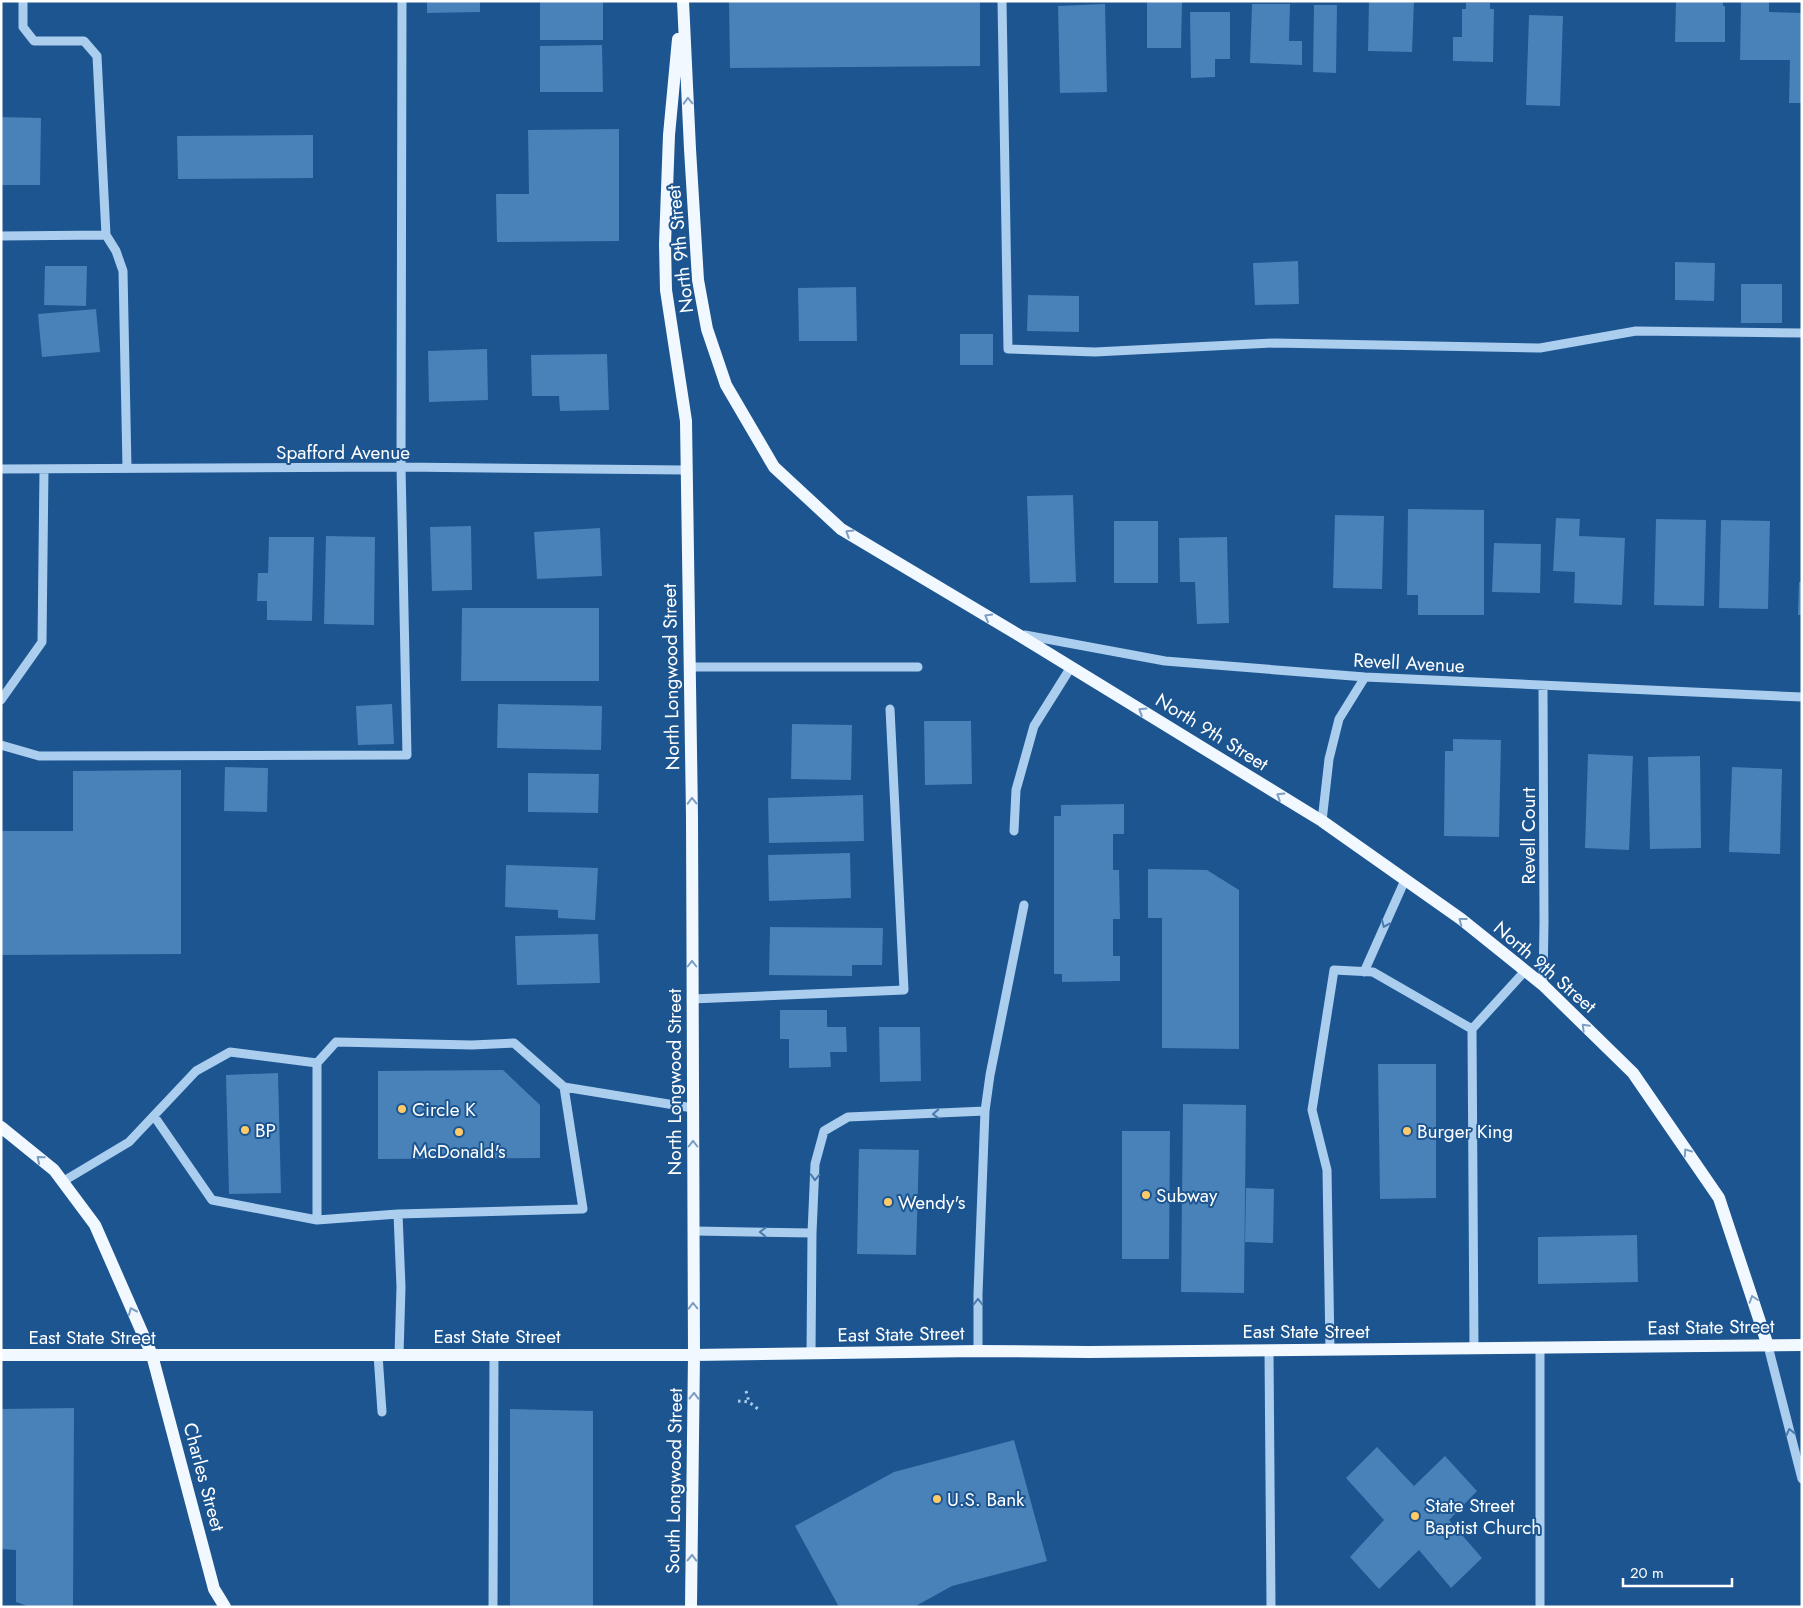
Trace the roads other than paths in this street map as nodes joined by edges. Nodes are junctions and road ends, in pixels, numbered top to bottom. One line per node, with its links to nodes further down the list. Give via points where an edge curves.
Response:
1 (23, 1): 6 (street, via 23,27 34,41 84,41 97,56)
2 (402, 1): 9 (street)
3 (683, 1): 5 (main road, North Longwood Street, one-way to 3); 13 (main road, North Longwood Street, via 669,135 665,244 666,290 686,421)
4 (1002, 1): 8 (street, via 1008,349 1095,352 1274,343 1540,348 1636,331)
5 (690, 150): 14 (main road, North 9th Street, one-way to 5, via 841,529 774,467 726,385 707,330 698,280)
6 (106, 235): 7 (street); 10 (street, via 123,271)
7 (1, 236)
8 (1802, 332)
9 (401, 467): 10 (street, Spafford Avenue); 13 (street, Spafford Avenue); 23 (street, via 407,755 39,756)
10 (127, 468): 12 (street, Spafford Avenue)
11 (1, 469): 12 (street, Spafford Avenue)
12 (44, 469): 21 (street, via 42,642)
13 (685, 470): 15 (main road, North Longwood Street)
14 (1017, 634): 17 (main road, North 9th Street); 18 (street, Revell Avenue, via 1165,661)
15 (690, 666): 16 (street); 31 (main road, North Longwood Street, one-way to 15)
16 (918, 667)
17 (1070, 667): 24 (main road, North 9th Street, one-way to 17); 25 (street, via 1034,726 1016,790)
18 (1365, 677): 19 (street, Revell Avenue); 24 (street, via 1339,719 1329,759)
19 (1543, 686): 20 (street, Revell Avenue); 30 (street, Revell Court)
20 (1802, 698)
21 (1, 700)
22 (890, 709): 31 (street, via 904,990)
23 (1, 745)
24 (1322, 821): 26 (main road, North 9th Street)
25 (1014, 832)
26 (1405, 880): 28 (main road, North 9th Street, one-way to 26, via 1461,919); 29 (street, one-way to 29)
27 (1024, 905): 36 (street)
28 (1525, 971): 30 (main road, North 9th Street); 32 (street)
29 (1364, 972): 32 (street, via 1373,972); 49 (street, via 1334,970 1312,1110 1327,1170)
30 (1543, 985): 45 (main road, North 9th Street, one-way to 30, via 1719,1198 1633,1074)
31 (692, 1000): 35 (main road, North Longwood Street)
32 (1472, 1029): 47 (street)
33 (317, 1063): 34 (street, via 336,1042 514,1043); 37 (street, via 230,1052 196,1071); 41 (street)
34 (564, 1087): 35 (street); 40 (street, via 583,1209)
35 (693, 1108): 42 (main road, North Longwood Street, one-way to 35)
36 (985, 1111): 43 (street, one-way to 43, via 848,1117 824,1131 815,1164); 50 (street, one-way to 36)
37 (154, 1116): 39 (street, via 129,1142); 41 (street, via 212,1200)
38 (1, 1127): 39 (main road, Charles Street, one-way to 38, via 54,1170)
39 (62, 1182): 52 (main road, Charles Street, one-way to 39, via 94,1225)
40 (398, 1214): 41 (street); 54 (street)
41 (317, 1220)
42 (694, 1231): 43 (street, one-way to 42); 56 (main road, North Longwood Street, one-way to 42)
43 (812, 1233): 51 (street)
44 (1802, 1345): 45 (main road, East State Street)
45 (1768, 1346): 46 (main road, East State Street); 59 (street, one-way to 45)
46 (1540, 1348): 47 (main road, East State Street); 64 (street)
47 (1474, 1349): 49 (main road, East State Street)
48 (1269, 1350): 49 (main road, East State Street); 50 (main road, East State Street); 63 (street)
49 (1330, 1350)
50 (978, 1351): 51 (main road, East State Street)
51 (811, 1354): 56 (main road, East State Street)
52 (152, 1355): 53 (main road, East State Street); 57 (main road, East State Street); 60 (main road, Charles Street, via 214,1589)
53 (378, 1355): 54 (main road, East State Street); 58 (street)
54 (399, 1355): 55 (main road, East State Street)
55 (494, 1355): 56 (main road, East State Street); 61 (street)
56 (694, 1355): 62 (main road, South Longwood Street, one-way to 56)
57 (1, 1356)
58 (382, 1412)
59 (1802, 1479)
60 (225, 1607)
61 (493, 1607)
62 (691, 1607)
63 (1271, 1607)
64 (1540, 1607)

